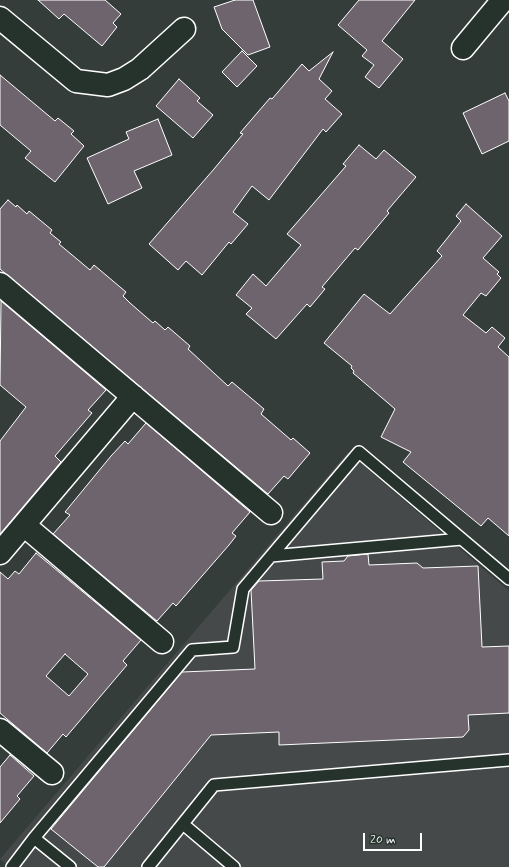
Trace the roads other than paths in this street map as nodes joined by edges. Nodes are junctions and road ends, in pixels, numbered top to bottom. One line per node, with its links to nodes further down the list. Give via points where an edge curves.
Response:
1 (503, 0): 4 (street)
2 (0, 18): 3 (street, via 76,81 108,85 140,69)
3 (184, 29)
4 (463, 48)
5 (0, 284): 6 (street)
6 (132, 396): 7 (street); 8 (street)
7 (271, 513)
8 (24, 525): 10 (street); 13 (street)
9 (462, 539): 11 (lane); 11 (lane, via 359,452); 12 (lane)
10 (0, 553)
11 (271, 556): 18 (lane, via 243,589 233,647 192,650)
12 (509, 579)
13 (162, 642)
14 (0, 730): 16 (street)
15 (509, 760): 17 (lane, via 214,785)
16 (52, 773)
17 (183, 824): 21 (lane); 22 (lane)
18 (34, 838): 19 (lane); 20 (lane)
19 (12, 867)
20 (70, 867)
21 (148, 867)
22 (234, 867)

